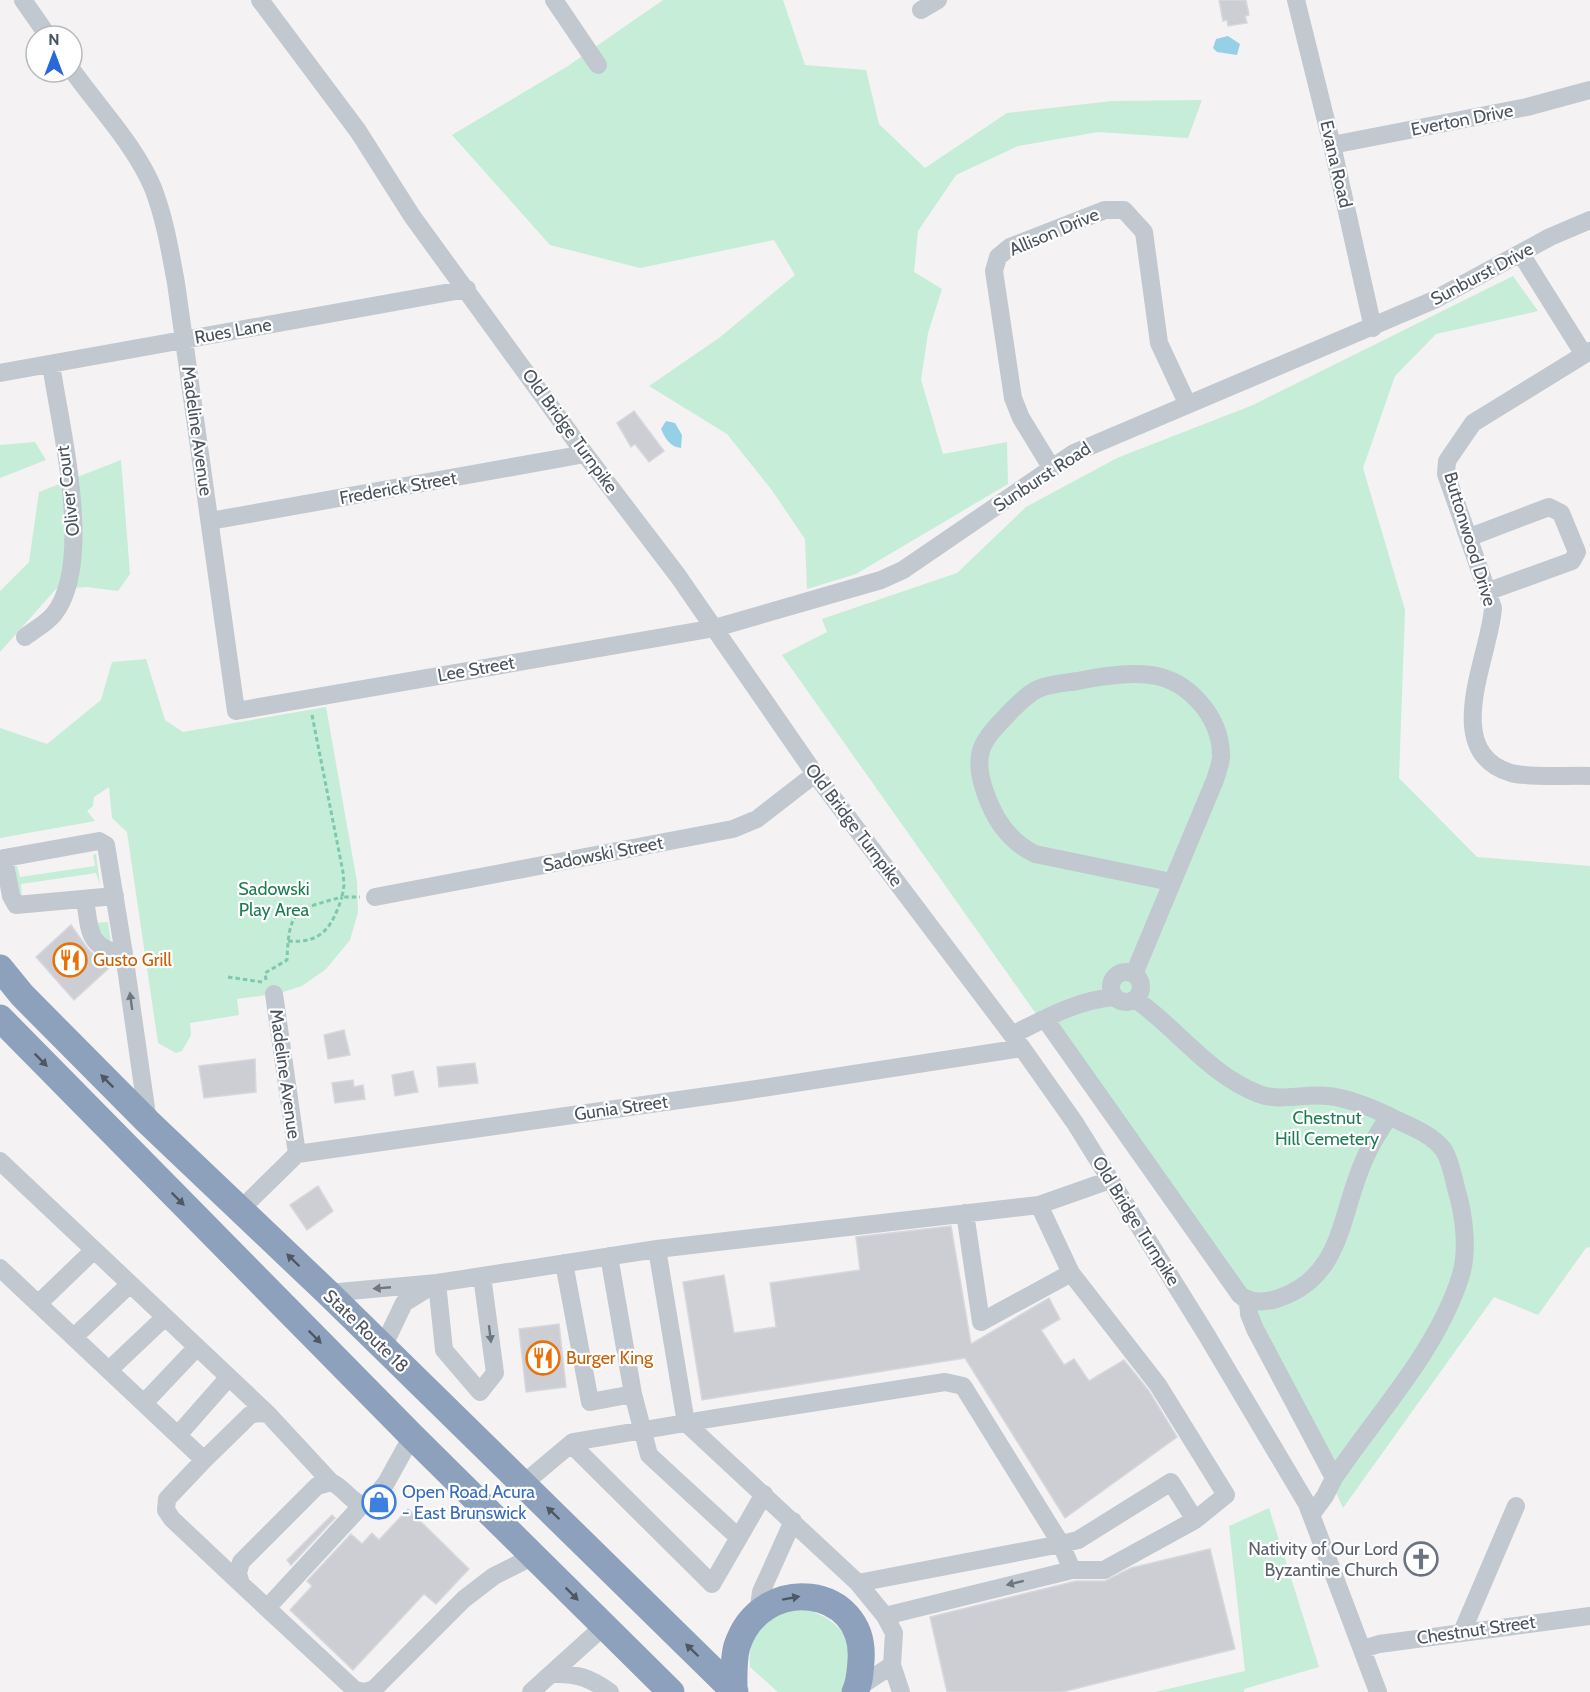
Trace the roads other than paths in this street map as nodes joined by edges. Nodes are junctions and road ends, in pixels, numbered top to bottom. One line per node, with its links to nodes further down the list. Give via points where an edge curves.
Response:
1 (23, 0): 7 (street)
2 (260, 0): 14 (street, Old Bridge Turnpike, via 358,131 412,216)
3 (554, 0): 8 (street)
4 (938, 0): 6 (street)
5 (1296, 0): 11 (street, Evana Road)
6 (921, 10)
7 (40, 24)
8 (597, 65)
9 (82, 84): 16 (street, Madeline Avenue, via 138,159 153,187 170,250)
10 (1590, 90): 11 (street, Everton Drive, via 1527,107)
11 (1332, 145): 15 (street, Evana Road)
12 (1590, 220): 13 (street, Sunburst Drive)
13 (1521, 255): 15 (street, Sunburst Drive); 17 (street)
14 (467, 289): 16 (street, Rues Lane); 21 (street, Old Bridge Turnpike)
15 (1373, 328): 20 (street, Sunburst Road)
16 (184, 340): 18 (street, Rues Lane); 23 (street, Madeline Avenue)
17 (1587, 352): 24 (street, Buttonwood Drive, via 1473,423 1451,455 1446,474)
18 (51, 364): 19 (street, Rues Lane); 27 (street, Oliver Court, via 75,540 70,580 54,615)
19 (0, 373)
20 (1187, 404): 22 (street, Sunburst Road); 22 (street, Allison Drive, via 1159,344 1144,232 1134,218 1124,210 1105,210 1010,247 998,257 994,271 1013,398)
21 (585, 454): 23 (street, Frederick Street); 26 (street, Old Bridge Turnpike)
22 (1051, 467): 26 (street, Sunburst Road, via 903,570 881,580)
23 (210, 521): 28 (street, Madeline Avenue)
24 (1470, 537): 25 (street, Buttonwood Drive); 25 (street, via 1550,507 1561,513 1577,552 1572,561)
25 (1490, 591): 30 (street, Buttonwood Drive, via 1492,627 1472,708 1471,727 1477,744 1489,759 1512,773)
26 (715, 628): 28 (street, Lee Street); 29 (street, Old Bridge Turnpike)
27 (25, 637)
28 (236, 711)
29 (815, 774): 34 (street, Sadowski Street, via 757,819 733,829); 44 (street, Old Bridge Turnpike)
30 (1590, 776)
31 (2, 859): 33 (street, via 104,843 109,848); 35 (street, via 16,905)
32 (1171, 882): 32 (street, via 1222,755 1216,728 1202,704 1178,683 1153,675 1125,673 1038,689 984,738 980,779 1002,826 1017,846 1035,854); 38 (street)
33 (115, 896): 35 (street); 36 (street)
34 (375, 897)
35 (85, 899): 36 (street, via 95,941 105,951)
36 (124, 954): 46 (street, one-way to 36)
37 (0, 968): 46 (highway, State Route 18, one-way to 37)
38 (1134, 974): 40 (street, via 1116,975 1112,984); 41 (street, via 1141,986)
39 (270, 988): 47 (street, Madeline Avenue)
40 (1115, 997): 41 (street); 43 (street, Gunia Street, via 1082,1003)
41 (1135, 999): 45 (street, via 1215,1070 1239,1085 1262,1095 1350,1100)
42 (0, 1018): 77 (highway, one-way to 77)
43 (1045, 1019): 44 (street, Gunia Street); 63 (street)
44 (1017, 1041): 47 (street, Gunia Street, via 743,1091); 49 (street, Old Bridge Turnpike)
45 (1389, 1116): 63 (street, via 1365,1157 1339,1239 1317,1275 1298,1292 1274,1300); 80 (street, via 1428,1136 1443,1150 1460,1201 1464,1246 1461,1276 1420,1355)
46 (148, 1122): 51 (highway, State Route 18)
47 (297, 1154): 51 (street)
48 (0, 1161): 54 (street)
49 (1110, 1180): 50 (street); 86 (street, Old Bridge Turnpike, via 1212,1344)
50 (1039, 1205): 52 (street); 58 (street)
51 (241, 1209): 62 (highway, State Route 18, one-way to 51)
52 (965, 1213): 53 (street); 58 (street, via 981,1322)
53 (657, 1249): 55 (street); 74 (street)
54 (94, 1250): 61 (street); 64 (street)
55 (609, 1256): 56 (street); 71 (street)
56 (564, 1263): 59 (street); 71 (street, via 590,1402)
57 (0, 1268): 64 (street)
58 (1071, 1273): 87 (street, via 1158,1385 1226,1495)
59 (482, 1276): 60 (street); 60 (street, one-way to 60, via 495,1373 480,1392 444,1350)
60 (437, 1283): 62 (street, one-way to 62); 68 (street, via 404,1303)
61 (130, 1284): 65 (street); 66 (street)
62 (328, 1293): 68 (highway, State Route 18)
63 (1248, 1301): 80 (street, via 1255,1329)
64 (38, 1304): 66 (street)
65 (165, 1317): 67 (street); 69 (street)
66 (74, 1338): 69 (street)
67 (197, 1347): 70 (street); 72 (street)
68 (383, 1347): 82 (highway, State Route 18)
69 (109, 1370): 72 (street)
70 (228, 1377): 73 (street); 76 (street)
71 (633, 1394): 75 (street)
72 (144, 1403): 76 (street)
73 (268, 1414): 79 (street, via 250,1415); 81 (street)
74 (686, 1423): 75 (street); 83 (street); 90 (street, via 945,1382 963,1386)
75 (641, 1430): 78 (street); 89 (street, via 649,1455)
76 (178, 1435): 79 (street)
77 (412, 1436): 84 (street, via 386,1483 369,1504); 91 (highway)
78 (571, 1444): 82 (street); 89 (street, via 712,1584)
79 (204, 1460): 94 (street, via 167,1499 166,1510)
80 (1334, 1478): 86 (street)
81 (331, 1482): 84 (street); 94 (street, via 317,1486 241,1562)
82 (523, 1484): 108 (highway, State Route 18, one-way to 82)
83 (764, 1494): 88 (street); 89 (street)
84 (362, 1505): 95 (street)
85 (1516, 1506): 100 (street)
86 (1311, 1515): 101 (street, Old Bridge Turnpike)
87 (1195, 1520): 90 (street, via 1170,1482 1078,1540); 92 (street, via 1104,1570)
88 (793, 1521): 93 (street); 96 (street, via 761,1592)
89 (739, 1538)
90 (1061, 1544): 92 (street); 93 (street)
91 (534, 1556): 95 (street, via 494,1576 464,1599 374,1689 365,1692 355,1690); 99 (highway, one-way to 99)
92 (1072, 1570): 97 (street, one-way to 97)
93 (858, 1583): 97 (street)
94 (241, 1584): 95 (street)
95 (267, 1608)
96 (758, 1614): 105 (highway, one-way to 105, via 772,1602 797,1595 828,1602 855,1624 862,1651); 108 (highway, via 737,1647)
97 (885, 1616): 102 (street, via 894,1633)
98 (1590, 1616): 100 (street, Chestnut Street)
99 (604, 1626): 103 (street); 104 (highway)
100 (1462, 1632): 101 (street, Chestnut Street, via 1379,1644)
101 (1363, 1650): 110 (street, Old Bridge Turnpike)
102 (892, 1665): 105 (street); 109 (street)
103 (552, 1674): 106 (street); 107 (street, via 574,1673 592,1678)
104 (660, 1688)
105 (856, 1691)
106 (531, 1692)
107 (610, 1692)
108 (734, 1692)
109 (902, 1692)
110 (1378, 1692)

